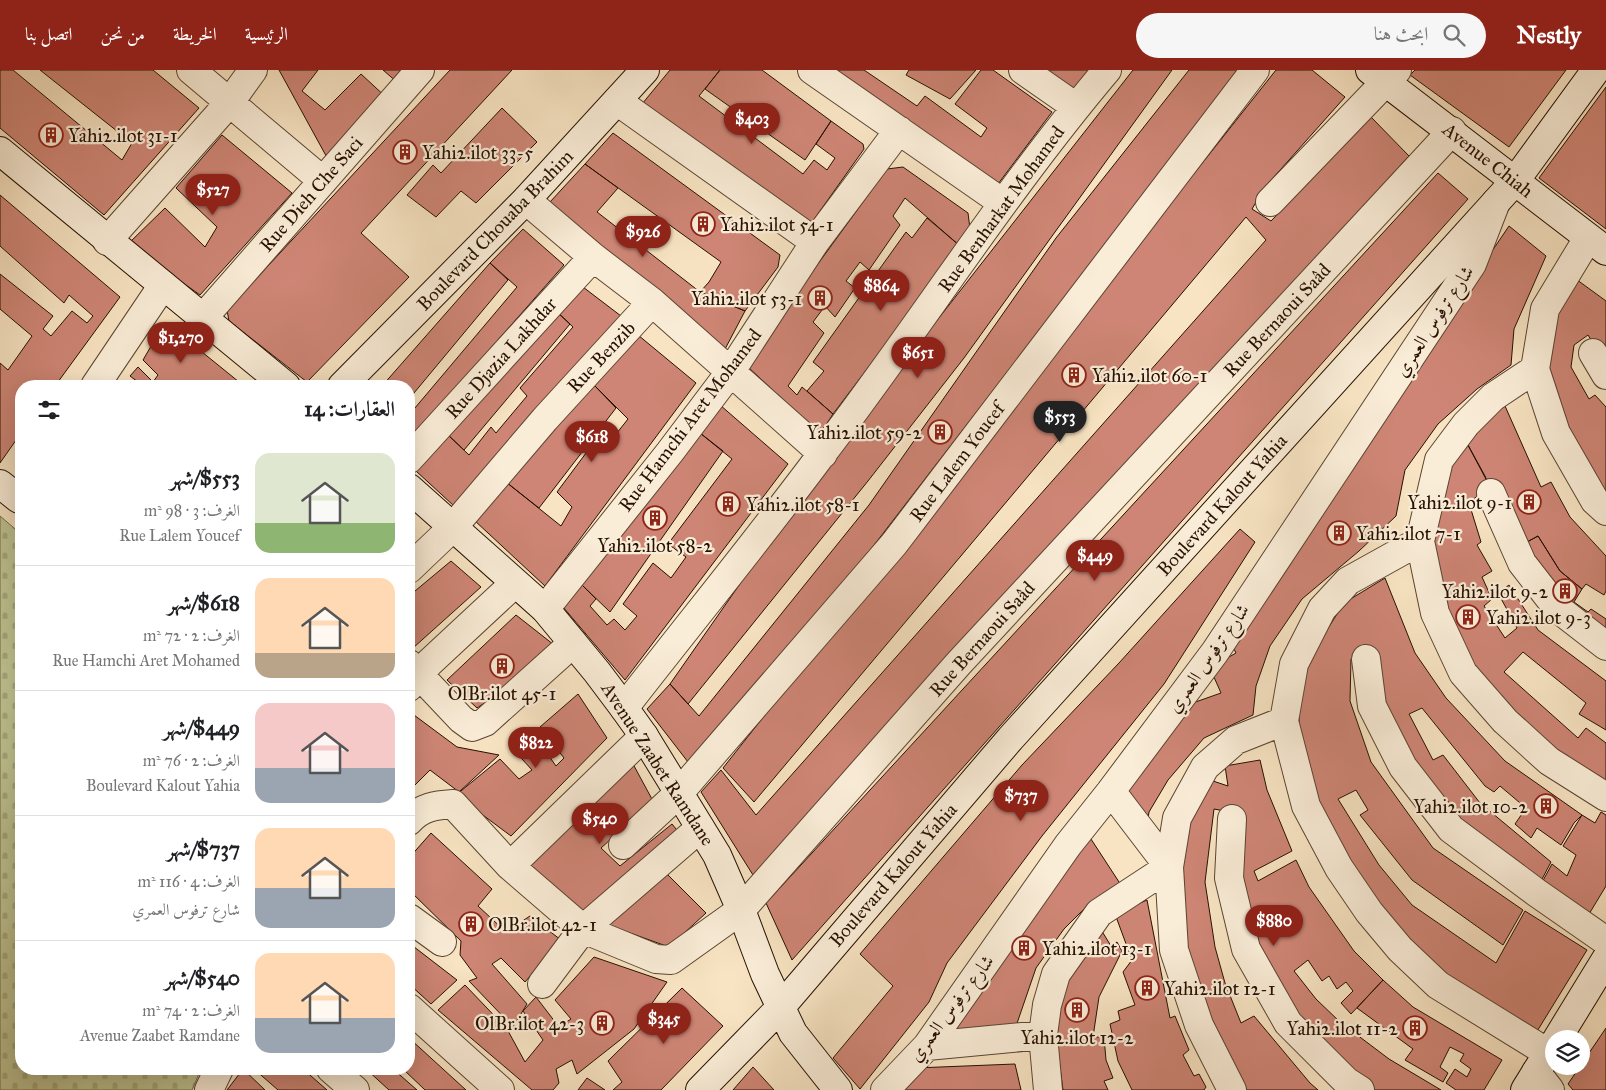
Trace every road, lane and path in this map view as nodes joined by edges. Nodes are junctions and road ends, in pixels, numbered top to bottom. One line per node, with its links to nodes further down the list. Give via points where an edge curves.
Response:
1 (191, 70): 12 (street)
2 (253, 70): 12 (street)
3 (420, 70): 17 (street, Rue Dieh Che Saci)
4 (645, 70): 11 (street, Boulevard Chouaba Brahim)
5 (812, 70): 14 (street)
6 (1024, 70): 13 (street)
7 (1107, 70): 13 (street, Rue Benharkat Mohamed)
8 (1255, 70): 54 (street, Rue Lalem Youcef, via 894,544)
9 (1596, 70): 18 (street, Boulevard Kalout Yahia)
10 (1384, 74): 15 (street, Avenue Chiah); 20 (street)
11 (617, 101): 19 (street, Boulevard Chouaba Brahim); 24 (street)
12 (230, 102): 17 (street); 23 (street)
13 (1076, 107): 22 (street, Rue Benharkat Mohamed)
14 (899, 130): 22 (street); 24 (street, Rue Hamchi Aret Mohamed)
15 (1452, 131): 18 (street, Avenue Chiah); 62 (street, Rue Bernaoui Saâd, via 958,663)
16 (0, 152): 23 (street)
17 (323, 181): 29 (street, Rue Dieh Che Saci)
18 (1515, 181): 21 (street, Boulevard Kalout Yahia); 25 (street, Avenue Chiah)
19 (526, 200): 26 (street); 34 (street, Boulevard Chouaba Brahim)
20 (1270, 202)
21 (1496, 202): 53 (street, شارع ترفوس العمري, via 1467,272 1215,652); 69 (street, Boulevard Kalout Yahia, via 1010,738)
22 (1003, 203): 36 (street, Rue Benharkat Mohamed)
23 (107, 240): 27 (street)
24 (815, 242): 31 (street, Rue Hamchi Aret Mohamed)
25 (1597, 245): 30 (street, via 1545,309)
26 (593, 257): 28 (street); 35 (street, Rue Djazia Lakhdar)
27 (163, 286): 29 (street); 32 (street)
28 (652, 302): 31 (street); 40 (street, Rue Benzib, via 545,419)
29 (202, 318): 33 (street)
30 (1535, 369): 39 (street, via 1556,433 1595,501); 41 (street, via 1493,397 1466,424 1439,460)
31 (731, 371): 36 (street); 44 (street, Rue Hamchi Aret Mohamed)
32 (99, 380)
33 (279, 380)
34 (348, 380)
35 (415, 452)
36 (823, 454): 50 (street, Rue Benharkat Mohamed)
37 (415, 493): 40 (street, Avenue Zaabet Ramdane)
38 (1492, 494): 46 (street, via 1522,563 1557,608)
39 (1606, 510)
40 (453, 527): 42 (street, Rue Benzib); 43 (street, Avenue Zaabet Ramdane)
41 (1420, 541): 51 (street, via 1348,581 1322,609 1294,664); 55 (street, via 1435,613 1463,673 1505,721 1548,762)
42 (415, 563)
43 (516, 583): 44 (street, Avenue Zaabet Ramdane); 48 (street)
44 (545, 609): 45 (street, Avenue Zaabet Ramdane)
45 (573, 643): 49 (street, via 486,722 472,727); 50 (street, Avenue Zaabet Ramdane)
46 (1606, 646)
47 (1366, 659): 65 (street, via 1372,706 1403,767 1451,829)
48 (415, 673)
49 (415, 678)
50 (624, 708): 52 (street, Avenue Zaabet Ramdane)
51 (1284, 722): 61 (street, via 1236,740 1205,766 1177,818); 74 (street, via 1306,806 1338,868 1369,912 1400,949 1438,985)
52 (644, 736): 54 (street, Avenue Zaabet Ramdane); 60 (street)
53 (1111, 792): 61 (street); 73 (street, شارع ترفوس العمري, via 1068,845)
54 (679, 793): 58 (street, Avenue Zaabet Ramdane); 59 (street, Rue Lalem Youcef)
55 (1606, 797)
56 (415, 813): 60 (street, Rue Bernaoui Saâd, via 435,805 453,804)
57 (1232, 819): 85 (street, via 1229,878 1246,949 1288,1023)
58 (700, 828): 62 (street, Avenue Zaabet Ramdane, via 717,855); 64 (street)
59 (623, 845)
60 (510, 866): 64 (street, Rue Bernaoui Saâd)
61 (1168, 867): 72 (street, via 1099,913 1056,974); 84 (street, via 1174,950 1199,1025)
62 (741, 910): 64 (street, Rue Bernaoui Saâd, via 671,960 656,959); 69 (street, Avenue Zaabet Ramdane)
63 (415, 922): 66 (street)
64 (582, 929): 68 (street)
65 (1606, 941)
66 (442, 942)
67 (1606, 959): 71 (street)
68 (542, 984)
69 (780, 1008): 80 (street, Boulevard Kalout Yahia); 81 (street, Avenue Zaabet Ramdane, via 793,1033)
70 (415, 1013): 79 (street)
71 (1565, 1030)
72 (1043, 1035): 73 (street); 83 (street)
73 (926, 1046): 82 (street, شارع ترفوس العمري)
74 (1545, 1065)
75 (216, 1075): 77 (street)
76 (337, 1075): 78 (street)
77 (209, 1090)
78 (355, 1090)
79 (500, 1090)
80 (700, 1090)
81 (838, 1090)
82 (885, 1090)
83 (1048, 1090)
84 (1232, 1090)
85 (1360, 1090)

